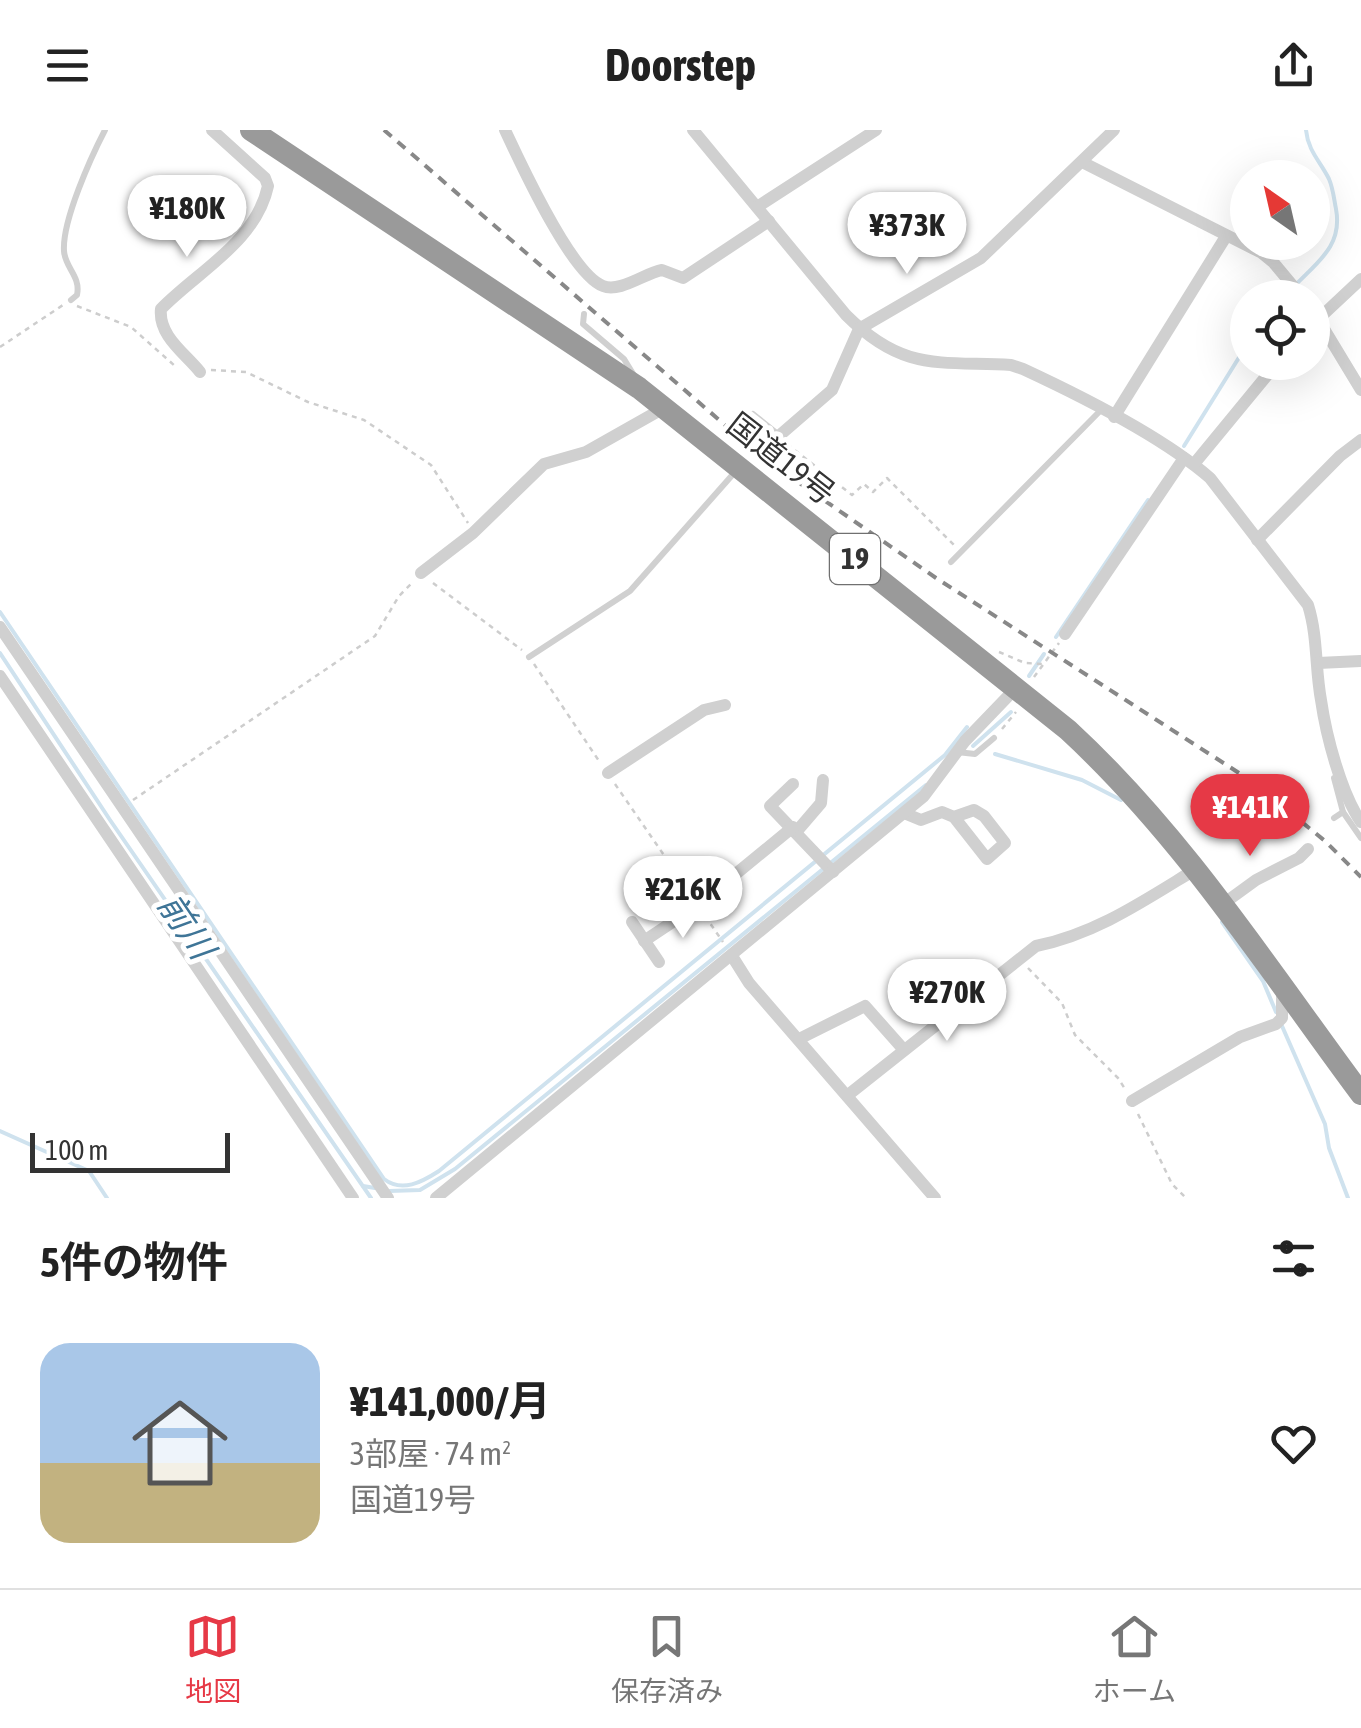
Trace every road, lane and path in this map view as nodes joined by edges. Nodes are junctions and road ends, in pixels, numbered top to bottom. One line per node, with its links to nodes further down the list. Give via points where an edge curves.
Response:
1 (105, 130): 16 (lane, via 81,184 64,249 78,281)
2 (212, 130): 22 (street, via 268,186 254,221 161,309 161,323)
3 (251, 130): 24 (highway, 国道19号 / 19)
4 (505, 130): 12 (street)
5 (693, 130): 9 (street)
6 (876, 130): 9 (street)
7 (1114, 130): 8 (street)
8 (1082, 162): 11 (street); 19 (street, via 980,258)
9 (757, 206): 10 (street)
10 (769, 221): 12 (street, via 683,278 662,270 615,288 602,286); 19 (street)
11 (1226, 238): 14 (street, via 1273,262); 28 (street)
12 (575, 257): 15 (lane)
13 (1361, 279): 17 (street)
14 (1288, 280)
15 (594, 291)
16 (71, 300): 21 (path); 22 (path, via 131,327 173,365)
17 (1330, 305)
18 (584, 314): 24 (lane, via 583,324 624,359)
19 (859, 328): 28 (street, via 885,348 929,362 1012,365); 29 (street, via 832,390)
20 (1330, 341): 25 (street)
21 (0, 347)
22 (200, 372): 33 (path, via 246,372 364,420 431,465)
23 (1262, 380): 31 (street)
24 (639, 388): 26 (highway, 国道19号 / 19)
25 (1361, 390)
26 (661, 406): 32 (highway, 国道19号 / 19); 33 (street, via 586,452 548,461)
27 (752, 414): 29 (lane)
28 (1108, 414): 31 (street); 35 (lane)
29 (780, 435): 35 (path, via 852,495 864,484 873,492 886,478)
30 (1361, 440): 34 (street)
31 (1189, 461): 34 (street, via 1219,488); 39 (street)
32 (740, 468): 41 (lane, via 630,590); 46 (highway, 国道19号 / 19)
33 (473, 533): 37 (street)
34 (1256, 540): 43 (street, via 1308,606)
35 (962, 552): 36 (lane)
36 (951, 562)
37 (420, 574): 41 (path); 54 (path, via 376,636)
38 (0, 627): 54 (street)
39 (1072, 629): 44 (path)
40 (993, 653): 44 (path)
41 (529, 657): 50 (path)
42 (1361, 661): 43 (street)
43 (1318, 663): 53 (street, via 1320,700)
44 (1042, 664): 46 (path)
45 (0, 676): 78 (street)
46 (1022, 692): 48 (path); 49 (street); 62 (highway, 国道19号 / 19, via 1118,776)
47 (725, 705): 50 (street, via 704,710)
48 (994, 738): 49 (lane, via 975,754)
49 (956, 752): 55 (street)
50 (608, 773): 65 (path)
51 (823, 780): 59 (street, via 820,803)
52 (793, 784): 59 (street, via 770,806)
53 (1352, 804): 57 (lane); 58 (street); 60 (lane)
54 (121, 808): 77 (street)
55 (904, 813): 56 (street, via 921,820 942,812); 63 (street)
56 (954, 817)
57 (1334, 818)
58 (1361, 822)
59 (795, 830): 63 (street); 65 (street)
60 (1361, 838)
61 (1312, 844): 64 (street)
62 (1196, 869): 64 (highway, 国道19号 / 19); 69 (street, via 1118,916 1036,946)
63 (833, 872): 68 (street)
64 (1223, 904): 71 (highway, 国道19号 / 19)
65 (698, 905): 67 (street); 68 (path)
66 (632, 922): 67 (street)
67 (644, 940): 70 (street)
68 (732, 956): 72 (street); 79 (street)
69 (1020, 960): 73 (street); 76 (path, via 1062,1003 1075,1036)
70 (659, 962)
71 (1282, 988): 74 (highway, 国道19号 / 19); 76 (street, via 1276,1024 1240,1036)
72 (798, 1039): 73 (street, via 865,1006); 75 (street)
73 (904, 1050): 75 (street)
74 (1361, 1094)
75 (848, 1095): 80 (street)
76 (1132, 1101): 81 (path, via 1172,1184)
77 (387, 1197)
78 (353, 1198)
79 (436, 1198)
80 (935, 1198)
81 (1186, 1198)

